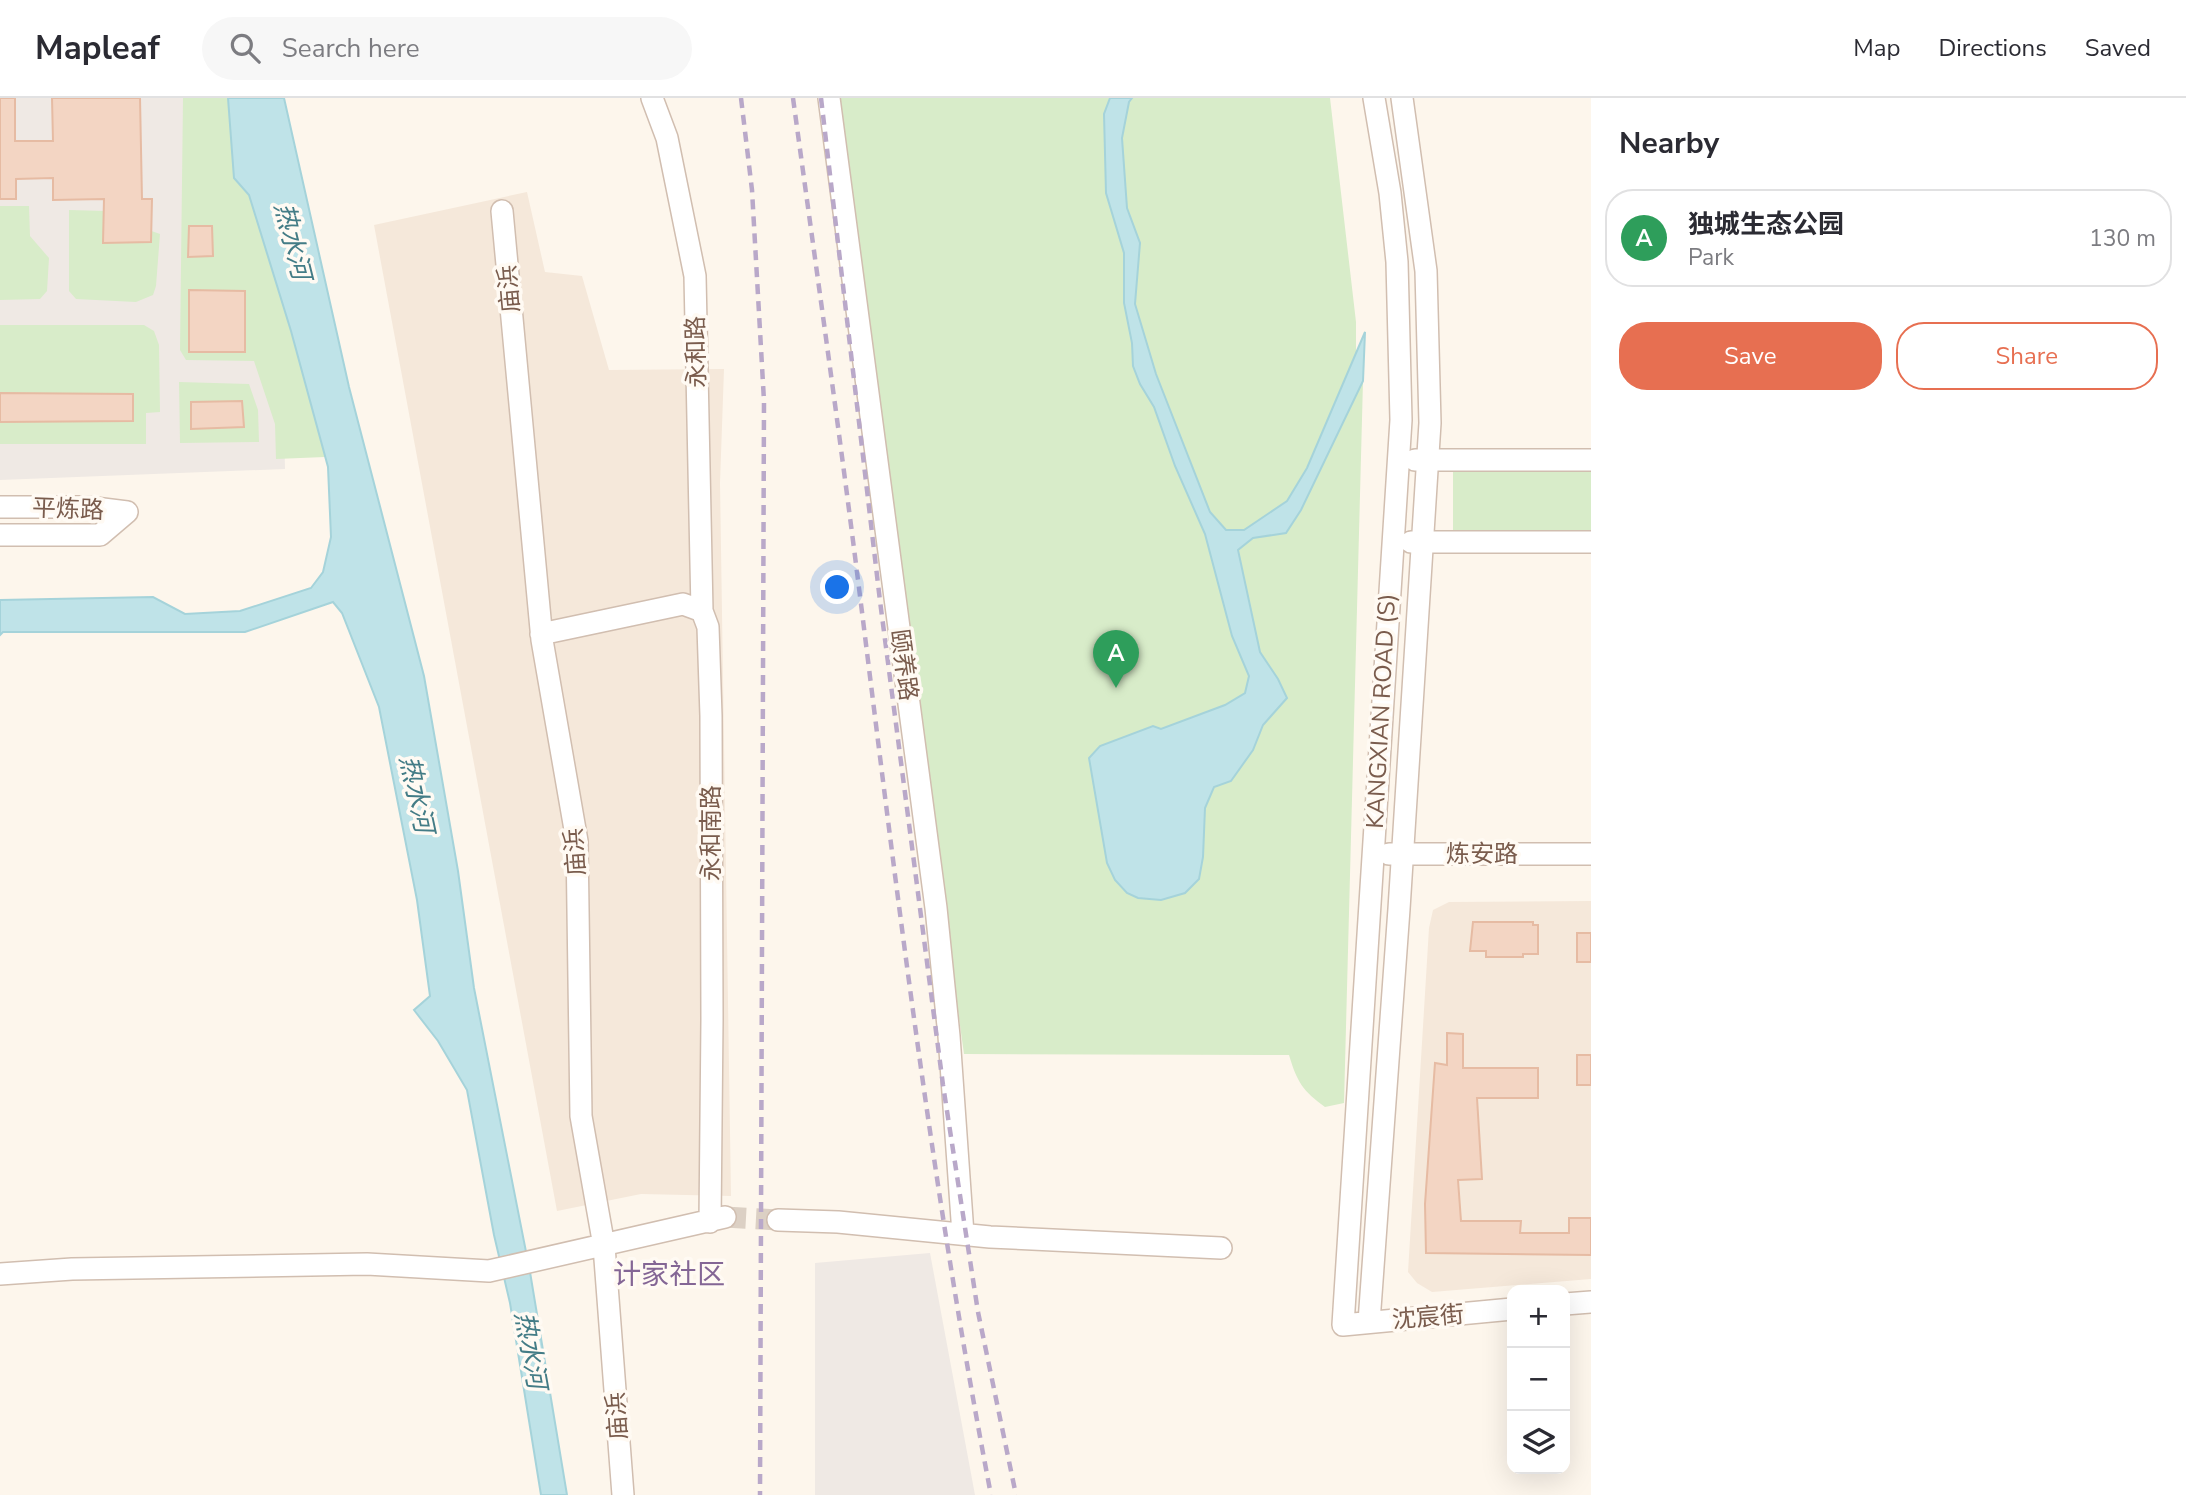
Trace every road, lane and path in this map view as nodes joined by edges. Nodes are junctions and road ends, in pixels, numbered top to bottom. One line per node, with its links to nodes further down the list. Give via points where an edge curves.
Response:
1 (653, 98): 14 (street, 永和路, via 667,138 695,275)
2 (829, 98): 20 (street, 颐养路, via 936,908)
3 (1374, 98): 6 (street, KANGXIAN ROAD (S), via 1397,262)
4 (1402, 98): 7 (street, KANGXIAN ROAD (S), via 1426,271)
5 (502, 211): 15 (street, 庙浜)
6 (1398, 460): 7 (street); 11 (street, KANGXIAN ROAD (S))
7 (1427, 460): 8 (street); 12 (street, KANGXIAN ROAD (S))
8 (1591, 460)
9 (0, 507): 10 (street, 平炼路, via 127,512 100,535)
10 (0, 535)
11 (1392, 542): 12 (street); 16 (street, KANGXIAN ROAD (S))
12 (1423, 542): 13 (street); 17 (street, KANGXIAN ROAD (S))
13 (1591, 542)
14 (702, 611): 15 (street, via 683,604); 21 (street, 永和南路, via 708,627 718,1219)
15 (541, 634): 21 (street, 庙浜, via 577,841 581,1116)
16 (1373, 854): 17 (street, 炼安路); 28 (street, KANGXIAN ROAD (S))
17 (1402, 854): 18 (street, 炼安路); 27 (street, KANGXIAN ROAD (S))
18 (1591, 854)
19 (778, 1220): 20 (street)
20 (963, 1234): 22 (street)
21 (604, 1246): 23 (street, via 489,1271 367,1264); 29 (street, 庙浜)
22 (1222, 1248)
23 (0, 1274)
24 (1591, 1302): 25 (street)
25 (1570, 1304)
26 (1507, 1309): 27 (street, 沈宸街)
27 (1369, 1322): 28 (street, 沈宸街)
28 (1343, 1325)
29 (623, 1495)

